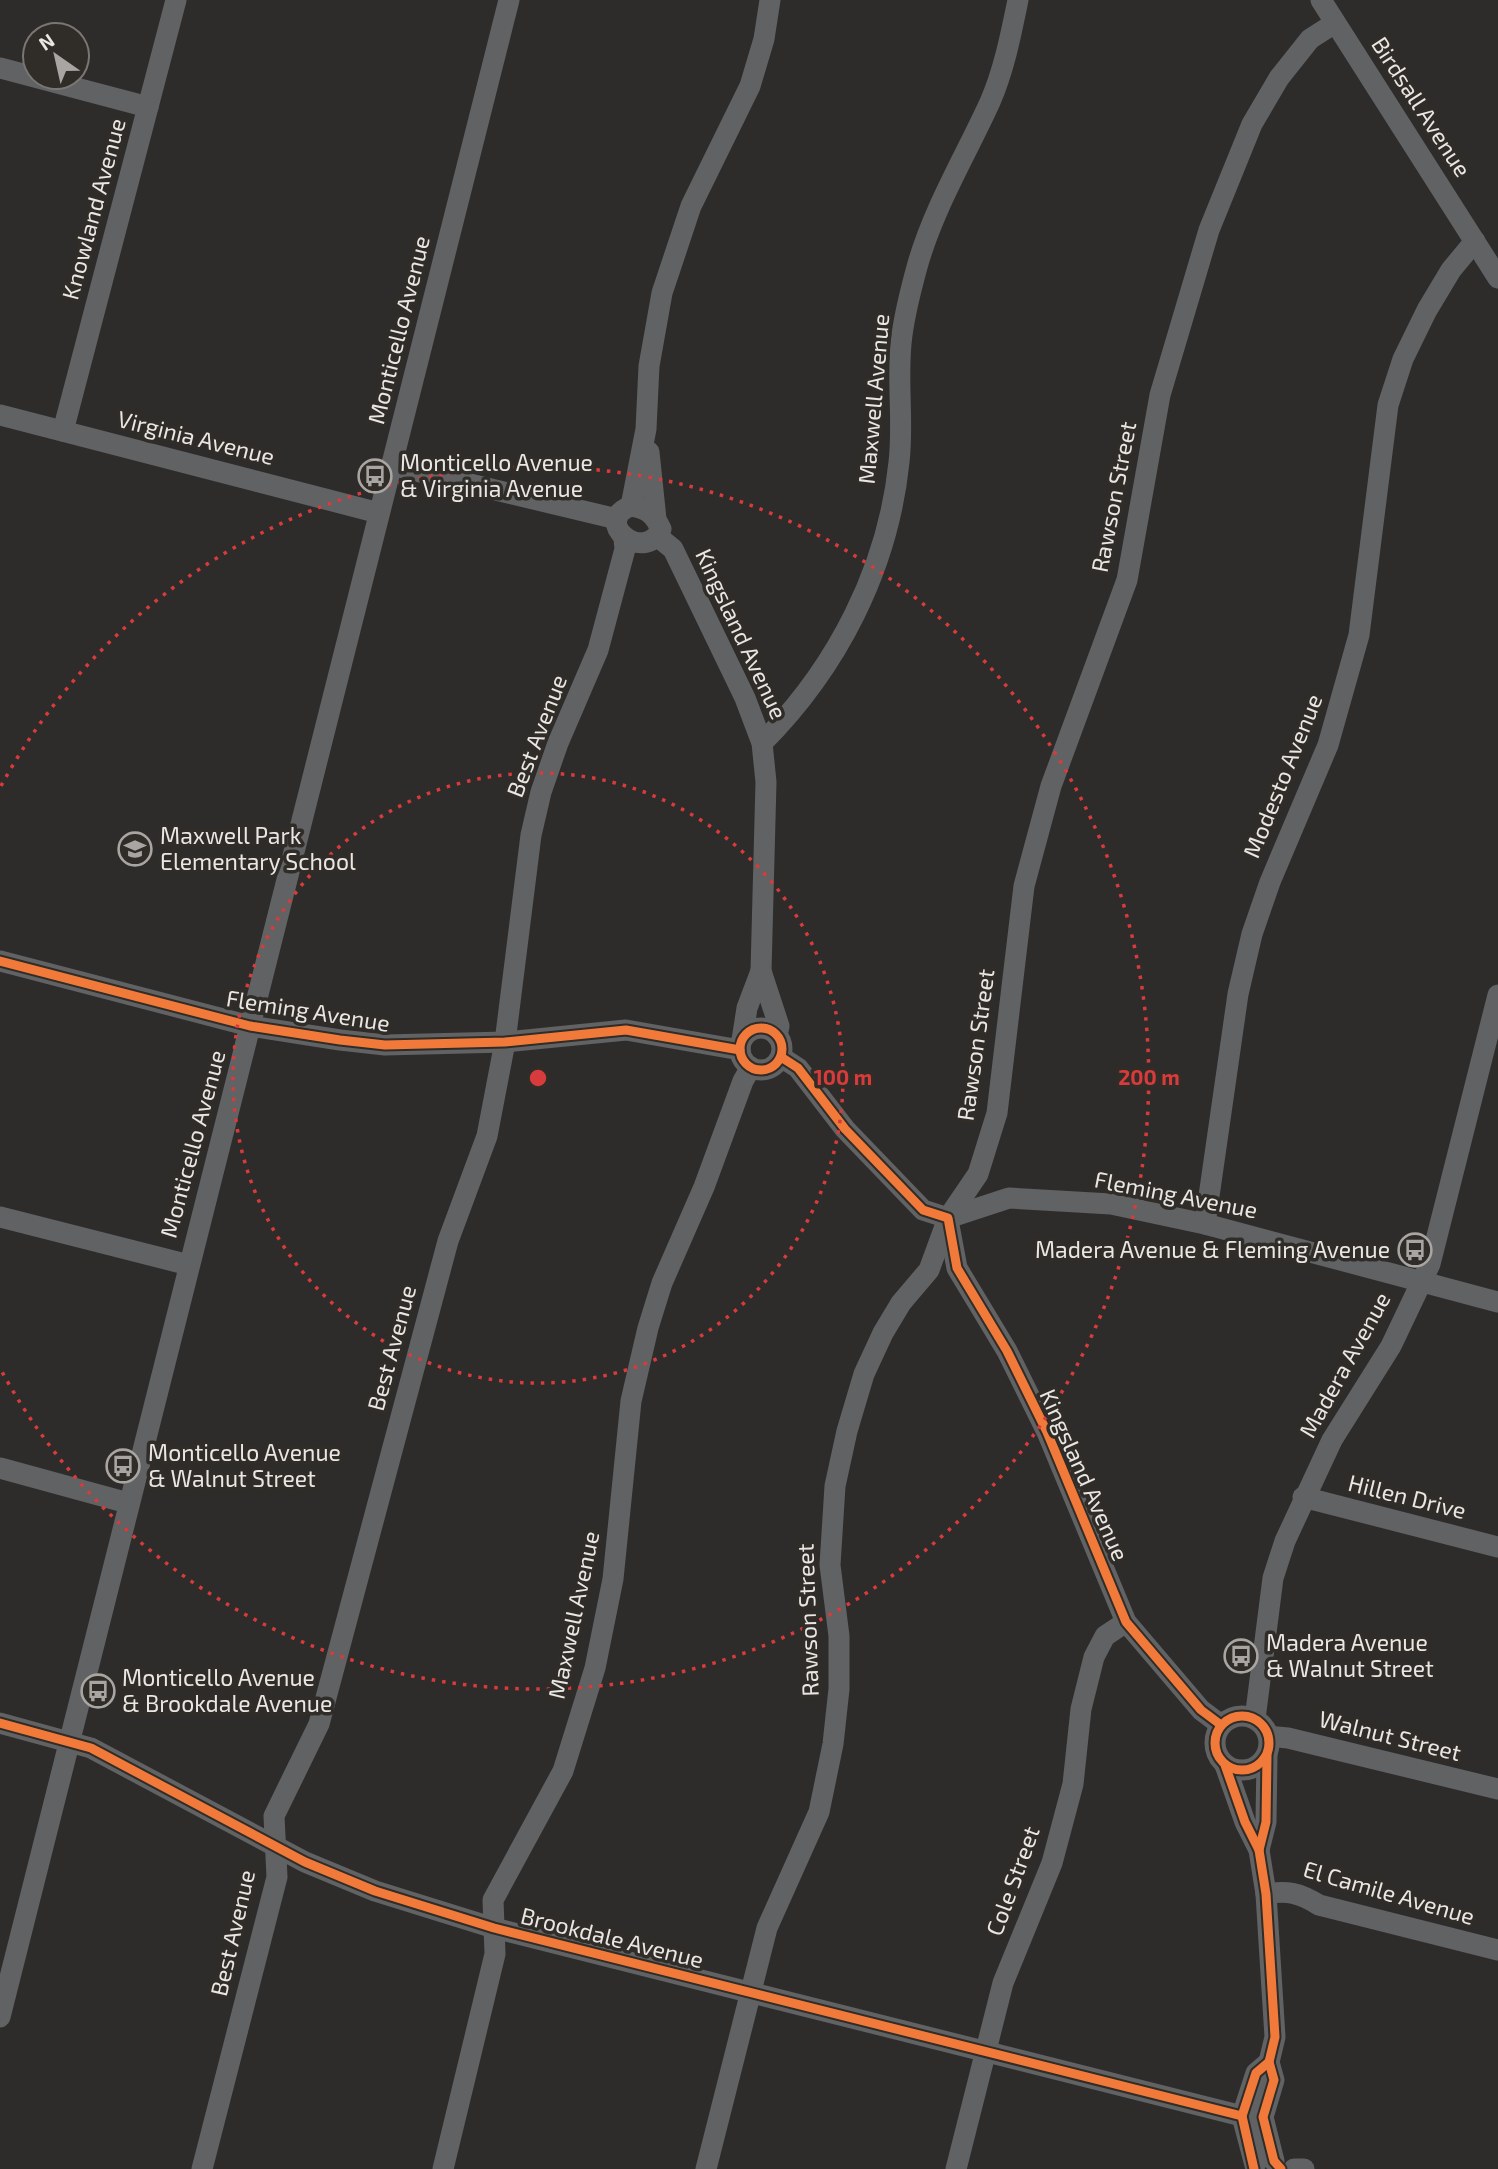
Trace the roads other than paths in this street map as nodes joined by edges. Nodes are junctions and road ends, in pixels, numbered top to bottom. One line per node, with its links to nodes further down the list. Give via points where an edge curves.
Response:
1 (176, 0): 8 (street, Knowland Avenue)
2 (509, 0): 14 (street, Monticello Avenue)
3 (770, 0): 12 (street, via 750,86 691,206 673,254 649,366)
4 (1018, 0): 18 (street, Maxwell Avenue, via 991,100 934,217 917,267 902,337 900,463 873,574 822,673)
5 (1321, 0): 6 (street, Birdsall Avenue)
6 (1335, 23): 9 (street, Birdsall Avenue); 28 (street, Rawson Street, via 1310,39 1279,78 1252,124 1209,230 1160,395 1127,580 1051,786 1024,886 996,1113 978,1174)
7 (0, 68): 8 (street)
8 (148, 107): 13 (street, Knowland Avenue)
9 (1475, 241): 10 (street, Birdsall Avenue); 29 (street, Modesto Avenue, via 1427,310 1403,359 1388,405 1359,635 1328,746 1269,882 1252,934 1238,994)
10 (1498, 278)
11 (0, 415): 13 (street, Virginia Avenue)
12 (646, 429): 16 (street); 17 (street)
13 (63, 431): 15 (street, Virginia Avenue)
14 (391, 465): 15 (street, Monticello Avenue); 16 (street)
15 (379, 513): 22 (street, Monticello Avenue)
16 (624, 521): 17 (street, via 643,507); 17 (street, via 647,542); 24 (street, Best Avenue, via 625,549 598,650 558,743 531,835)
17 (657, 527): 18 (street, Kingsland Avenue, via 673,549)
18 (762, 743): 20 (street, Kingsland Avenue, via 766,782)
19 (0, 961): 22 (street, Fleming Avenue)
20 (761, 971): 23 (street, Kingsland Avenue, via 776,1016); 25 (street, Kingsland Avenue, via 747,1008)
21 (1498, 995): 31 (street, Madera Avenue, via 1430,1264)
22 (250, 1027): 24 (street, Fleming Avenue, via 385,1045); 30 (street, Monticello Avenue)
23 (777, 1035): 25 (street, via 764,1028 753,1030); 26 (street)
24 (505, 1042): 25 (street, Fleming Avenue, via 626,1030); 44 (street, Best Avenue, via 487,1136 448,1241 319,1724 274,1816)
25 (744, 1052): 26 (street, via 761,1070 771,1068); 47 (street, Maxwell Avenue, via 743,1081 648,1328 631,1402 613,1579 595,1668 564,1771 493,1900)
26 (781, 1057): 28 (street, via 798,1068 845,1129 923,1210)
27 (0, 1217): 30 (street)
28 (948, 1218): 29 (street, Fleming Avenue, via 1009,1198 1111,1204); 37 (street, Kingsland Avenue, via 957,1268 1007,1351 1046,1432); 50 (street, Rawson Street, via 929,1270 901,1303 864,1374 847,1431 835,1486 830,1565 839,1636 833,1744 819,1812 767,1928)
29 (1205, 1224): 31 (street, Fleming Avenue)
30 (189, 1265): 35 (street, Monticello Avenue)
31 (1421, 1282): 32 (street, Fleming Avenue); 34 (street, Madera Avenue, via 1391,1346 1332,1440)
32 (1498, 1302)
33 (0, 1468): 35 (street)
34 (1303, 1497): 36 (street, Hillen Drive); 40 (street, Madera Avenue, via 1273,1578)
35 (128, 1503): 41 (street, Monticello Avenue)
36 (1498, 1547)
37 (1126, 1622): 39 (street, Kingsland Avenue, via 1201,1710); 52 (street, Cole Street, via 1105,1636 1094,1657 1081,1709 1073,1784 1052,1863 1003,1983)
38 (0, 1723): 41 (street, Brookdale Avenue)
39 (1221, 1725): 40 (street, via 1243,1716); 42 (street, via 1214,1746)
40 (1263, 1737): 42 (street, via 1261,1763 1244,1771); 43 (street, Walnut Street, via 1288,1738); 45 (street, via 1266,1822)
41 (69, 1740): 44 (street, Brookdale Avenue); 49 (street, Monticello Avenue)
42 (1225, 1765): 45 (street)
43 (1498, 1789)
44 (275, 1845): 47 (street, Brookdale Avenue, via 400,1900); 57 (street, Best Avenue, via 276,1877)
45 (1259, 1850): 46 (street)
46 (1266, 1895): 48 (street, El Camile Avenue, via 1285,1891 1319,1905); 53 (street, via 1275,2001 1275,2037)
47 (494, 1928): 50 (street, Brookdale Avenue); 58 (street, Maxwell Avenue, via 495,1954)
48 (1498, 1950)
49 (6, 1962): 51 (street, Monticello Avenue)
50 (749, 1992): 52 (street, Brookdale Avenue); 59 (street, Rawson Street)
51 (0, 2017)
52 (985, 2051): 54 (street, Brookdale Avenue); 60 (street, Cole Street)
53 (1269, 2062): 54 (street, via 1256,2073); 55 (street, via 1274,2080)
54 (1242, 2116): 55 (street, Brookdale Avenue); 56 (street)
55 (1263, 2117): 56 (street)
56 (1266, 2166)
57 (202, 2169)
58 (443, 2169)
59 (706, 2169)
60 (956, 2169)
61 (1294, 2169): 62 (street)
62 (1304, 2169)

